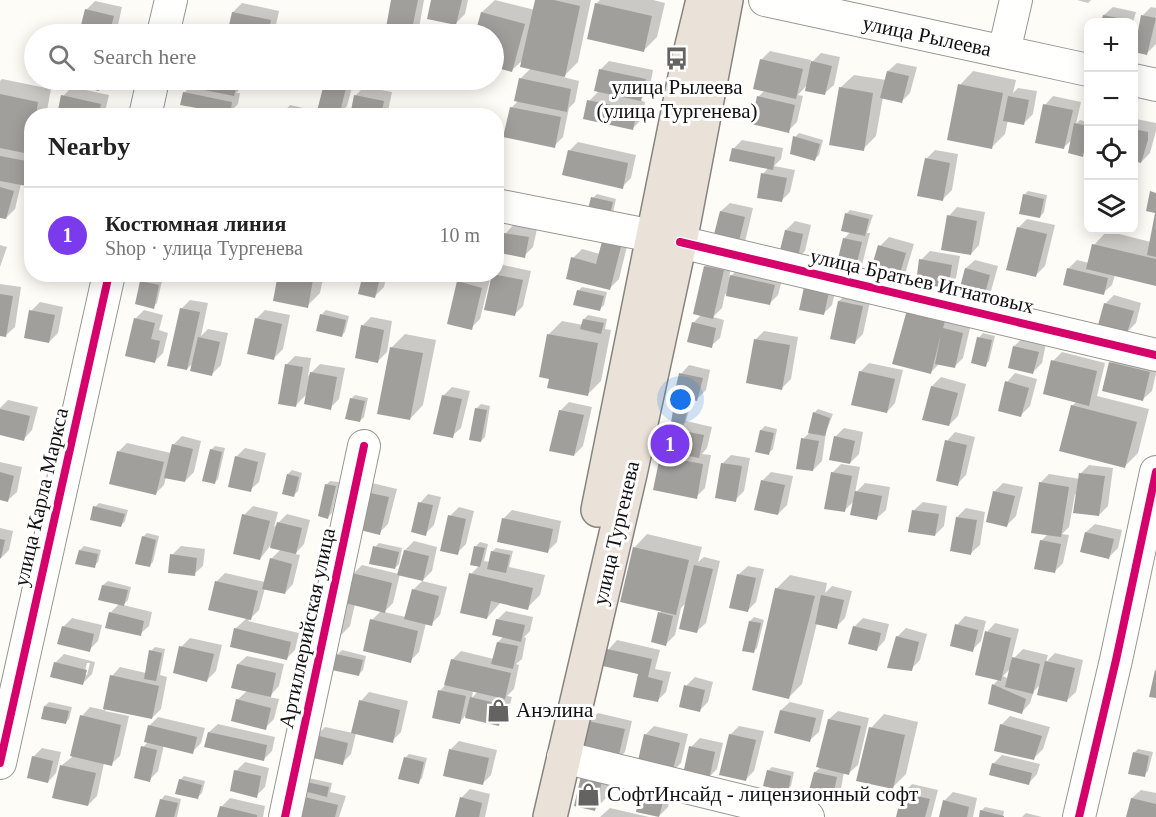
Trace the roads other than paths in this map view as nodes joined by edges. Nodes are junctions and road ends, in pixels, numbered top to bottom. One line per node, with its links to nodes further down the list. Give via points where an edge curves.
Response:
1 (171, 0): 6 (street)
2 (703, 0): 14 (highway, улица Тургенева)
3 (726, 0): 14 (highway, улица Тургенева)
4 (765, 0): 7 (street, улица Рылеева)
5 (1016, 0): 7 (street)
6 (165, 24)
7 (1004, 52): 8 (street, улица Рылеева)
8 (1084, 69)
9 (1138, 81): 10 (street)
10 (1156, 85)
11 (151, 90): 12 (street)
12 (147, 108)
13 (504, 207): 14 (street, улица Братьев Игнатовых)
14 (667, 239): 16 (street, улица Братьев Игнатовых); 19 (highway, улица Тургенева, via 630,474); 22 (highway, улица Тургенева, via 608,469)
15 (107, 282): 20 (street, улица Карла Маркса)
16 (1156, 355)
17 (364, 446): 21 (street, Артиллерийская улица)
18 (1156, 472): 25 (street)
19 (563, 757): 23 (highway, улица Тургенева); 24 (street)
20 (0, 763)
21 (285, 817)
22 (527, 817)
23 (550, 817)
24 (808, 817)
25 (1079, 817)

